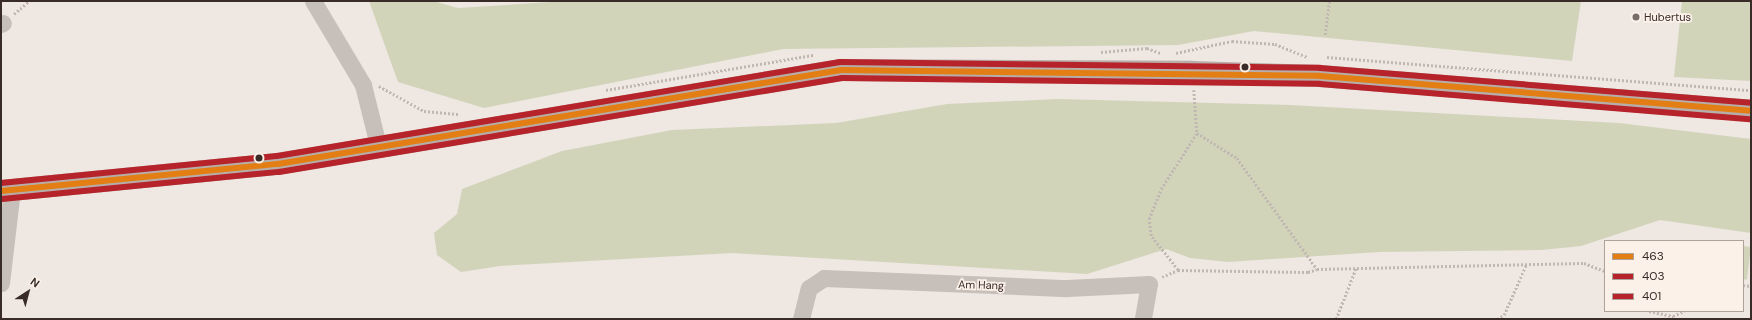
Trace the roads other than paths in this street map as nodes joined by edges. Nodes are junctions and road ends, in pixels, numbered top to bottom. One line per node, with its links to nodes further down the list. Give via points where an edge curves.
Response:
1 (313, 1): 3 (street, via 363,85)
2 (1751, 111): 3 (main road, via 1464,86 1192,72 841,70 747,83)
3 (379, 149): 4 (main road, via 223,172)
4 (7, 191): 5 (street)
5 (1, 283)
6 (802, 319): 7 (street, Am Hang, via 805,294 813,283 824,278 1067,288 1149,284)
7 (1143, 319)

